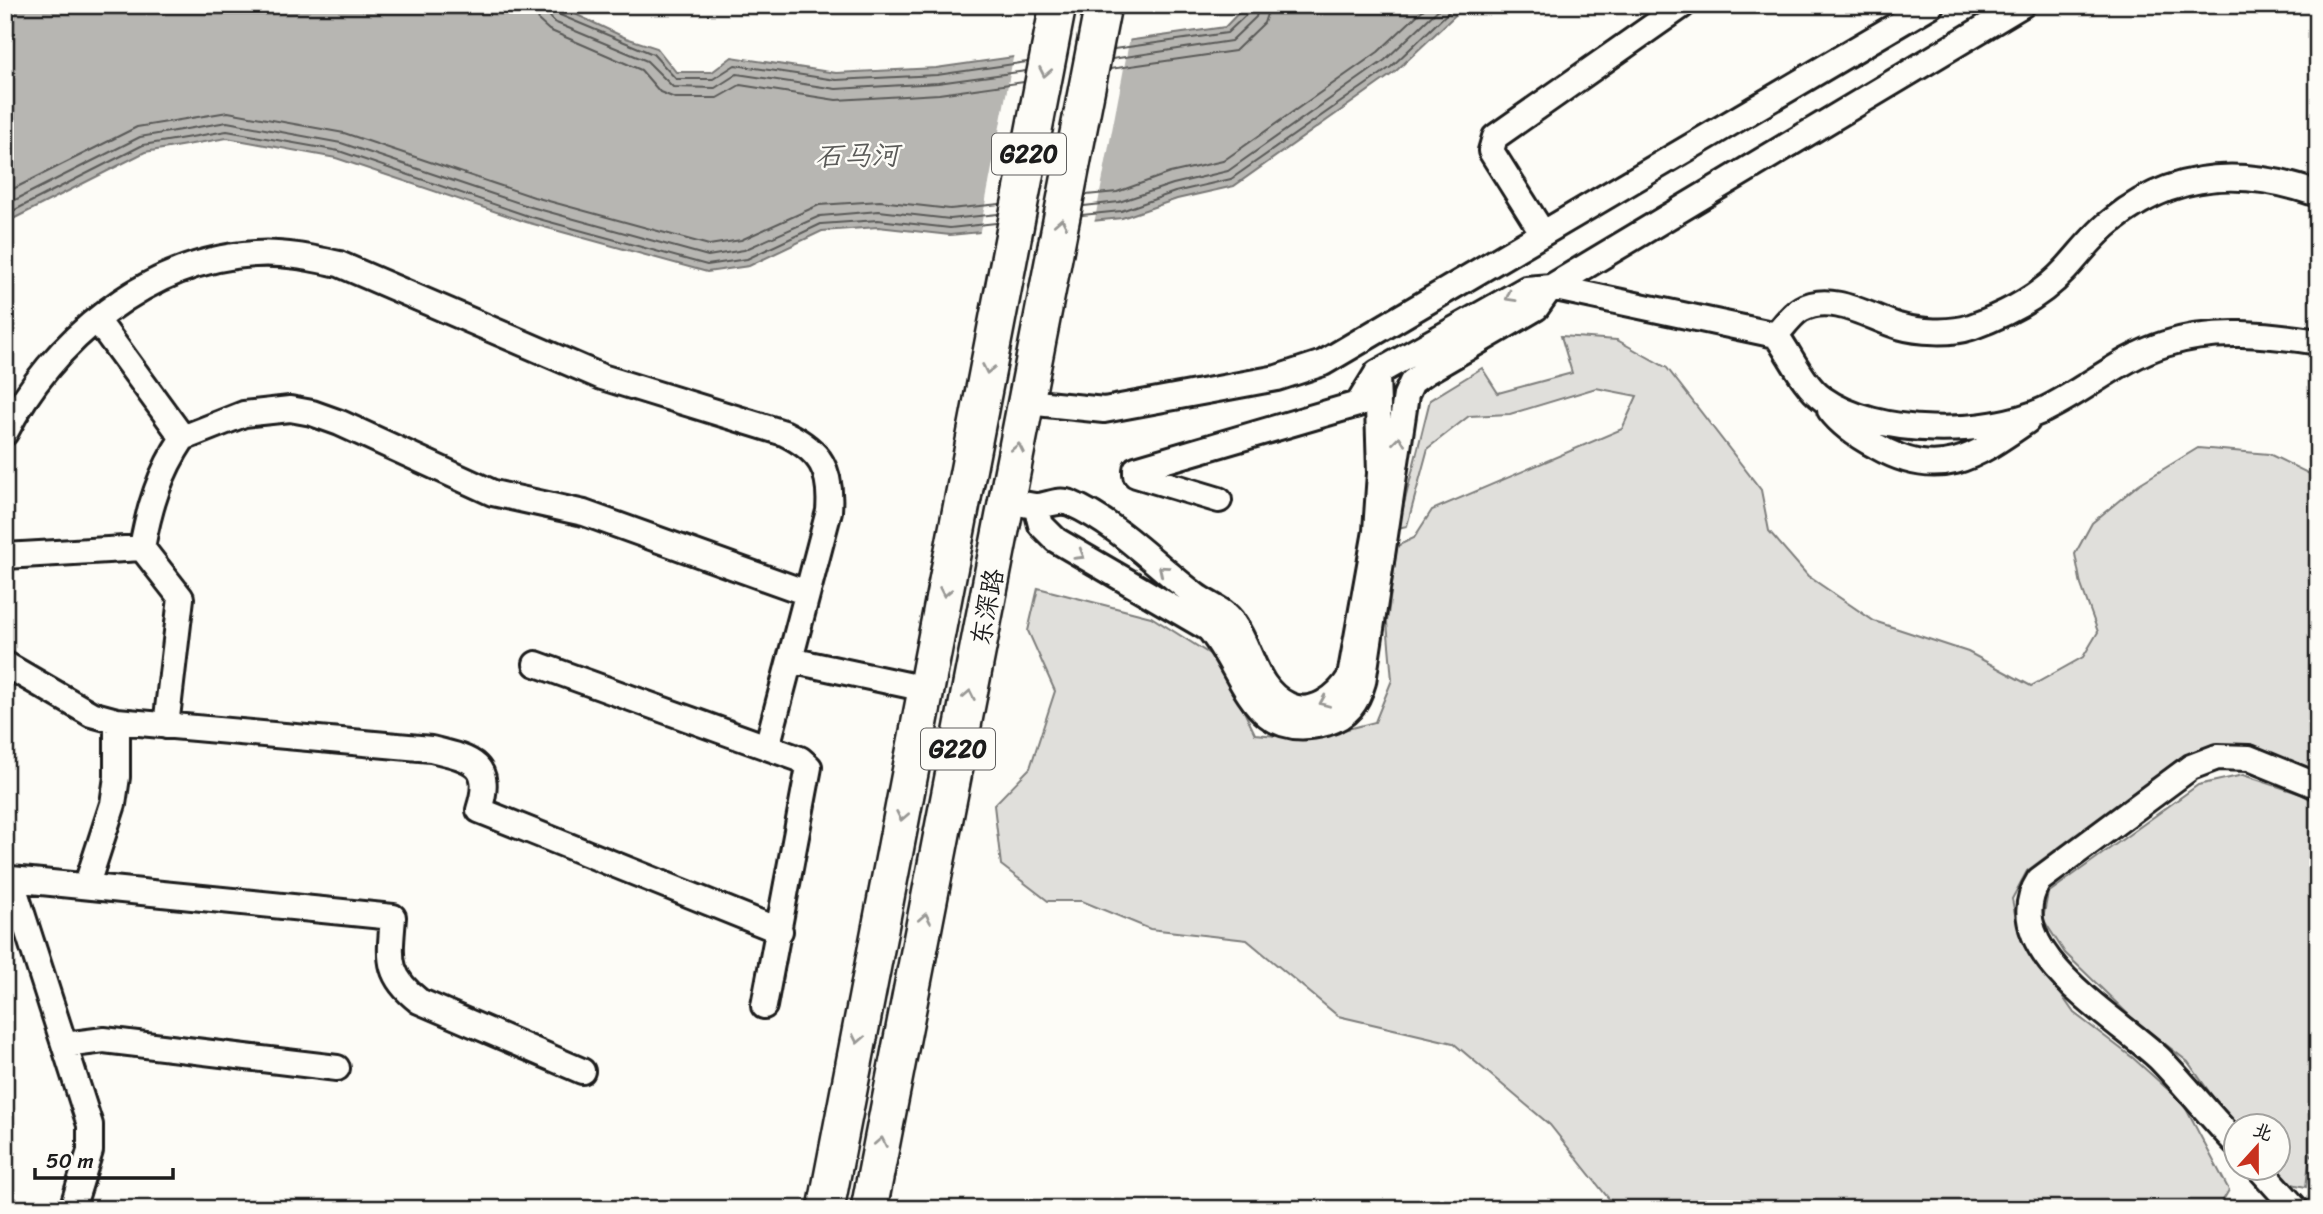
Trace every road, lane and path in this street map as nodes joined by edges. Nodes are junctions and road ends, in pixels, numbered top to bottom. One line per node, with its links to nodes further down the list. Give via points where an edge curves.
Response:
1 (1058, 5): 26 (highway, 东深路 / G220, one-way to 26)
2 (1103, 5): 14 (highway, 东深路 / G220, one-way to 2)
3 (1683, 5): 7 (street, via 1495,137 1491,151)
4 (1931, 5): 7 (street)
5 (2022, 5): 8 (street)
6 (2318, 194): 10 (street, via 2279,180 2232,176 2187,182 2150,196 2113,219 2040,292 1966,329 1930,331 1899,326 1835,304 1819,304 1801,309)
7 (1542, 232): 14 (street, via 1323,363 1298,372 1104,410)
8 (1551, 287): 10 (street); 12 (street, one-way to 12, via 1526,289); 19 (street, one-way to 8, via 1056,540 1209,629 1255,706 1271,719 1292,727 1333,721 1352,709 1363,682 1405,395 1412,382 1426,372 1536,307)
9 (97, 320): 16 (street, via 39,377); 17 (street); 22 (street, via 177,271 217,259 293,255 340,264 389,283 602,377 784,433 806,443 819,457 830,492)
10 (1776, 335): 13 (street)
11 (2318, 342): 15 (street, via 2245,335 2168,342 2142,352)
12 (1377, 373): 18 (street, via 1358,404 1136,469 1141,478); 19 (street, one-way to 19, via 1380,473 1376,531 1350,677 1329,702 1292,707 1272,696 1234,623 1223,611 1198,598 1116,529 1068,502)
13 (1821, 398): 15 (street, via 1854,415 1885,423 1942,428 2015,421); 15 (street, via 1839,422 1892,456 1940,466 1987,449)
14 (1027, 402): 19 (highway, 东深路 / G220, one-way to 14)
15 (2046, 409)
16 (5, 433)
17 (183, 438): 20 (street, via 156,489); 22 (street, via 244,414 278,409 312,413 493,493 584,513)
18 (1219, 500)
19 (1022, 503): 42 (highway, 东深路 / G220, one-way to 19)
20 (142, 548): 21 (street); 28 (street, via 181,598)
21 (5, 556)
22 (807, 593): 23 (street)
23 (790, 660): 26 (street); 29 (street)
24 (5, 664): 27 (street, via 91,714)
25 (536, 664): 29 (street)
26 (926, 689): 41 (highway, 东深路 / G220, one-way to 41)
27 (117, 721): 28 (street); 32 (street, via 113,804)
28 (166, 726): 33 (street, via 431,748 453,754 475,764 484,775 486,788 479,810)
29 (767, 747): 33 (street, via 806,762 810,772)
30 (2318, 786): 38 (street, via 2249,758 2217,757 2191,768 2039,880 2031,893 2034,935 2048,957 2078,993 2160,1059)
31 (8, 872): 32 (street); 35 (street)
32 (87, 884): 37 (street, via 393,917 390,964 402,988 419,1001)
33 (780, 931): 34 (street)
34 (764, 1006)
35 (65, 1045): 36 (street, via 104,1040); 40 (street, via 92,1138)
36 (337, 1068)
37 (582, 1071)
38 (2222, 1128)
39 (2272, 1182): 43 (street)
40 (72, 1209)
41 (826, 1209)
42 (869, 1209)
43 (2296, 1209)

